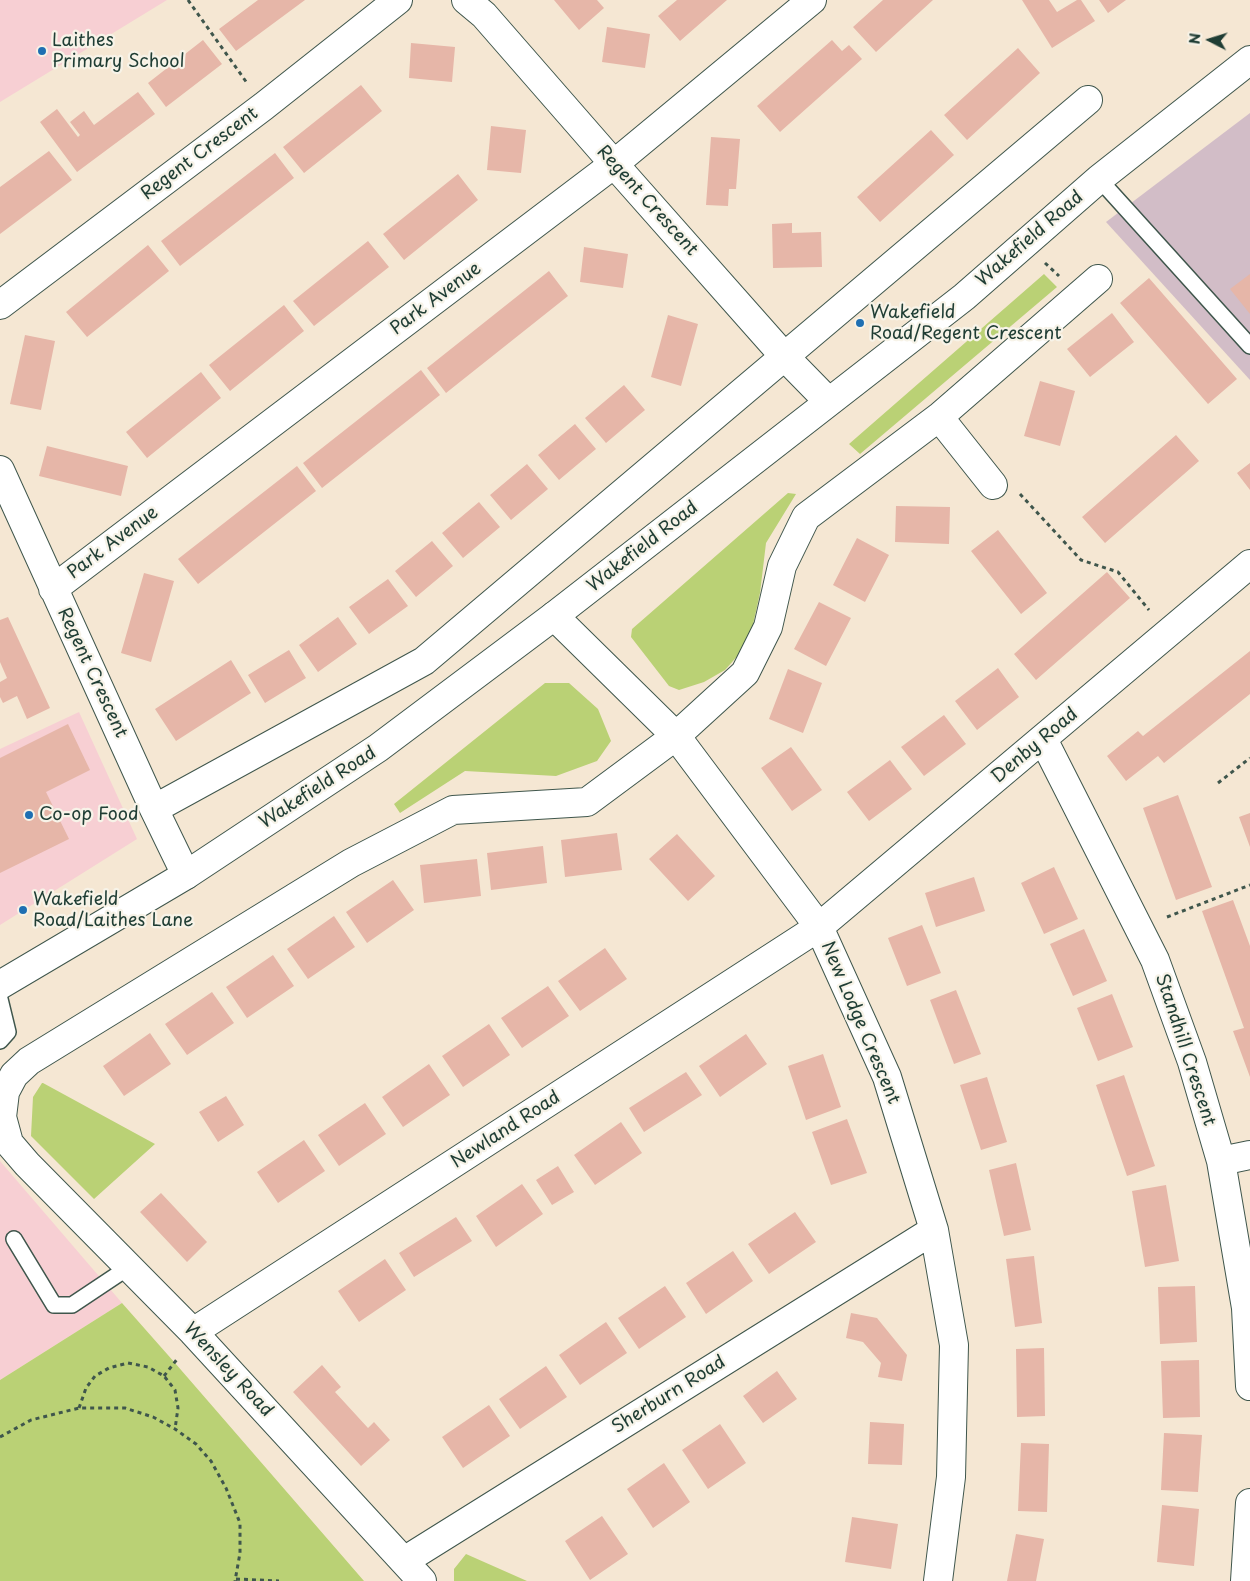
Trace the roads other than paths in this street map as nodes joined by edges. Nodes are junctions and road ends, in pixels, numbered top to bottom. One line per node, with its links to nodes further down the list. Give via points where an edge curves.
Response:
1 (398, 0): 9 (street, Regent Crescent, via 264,106)
2 (466, 0): 6 (street, Regent Crescent, via 484,15)
3 (812, 0): 6 (street, Park Avenue)
4 (1250, 60): 7 (street, Wakefield Road)
5 (1088, 100): 11 (street)
6 (614, 164): 11 (street, Regent Crescent); 17 (street, Park Avenue)
7 (1099, 179): 10 (lane); 12 (street, Wakefield Road, via 964,297)
8 (1098, 279): 13 (street)
9 (0, 305)
10 (1250, 346)
11 (784, 356): 12 (street, Regent Crescent); 21 (street, via 424,661)
12 (828, 401): 18 (street, Wakefield Road)
13 (939, 416): 15 (street); 19 (street, via 806,517 782,566 768,627 745,673)
14 (0, 470): 17 (street, Regent Crescent)
15 (993, 485)
16 (1250, 564): 20 (street, Denby Road)
17 (53, 589): 21 (street, Regent Crescent)
18 (554, 616): 19 (street, New Lodge Crescent); 22 (street, Wakefield Road, via 378,748)
19 (676, 736): 23 (street, New Lodge Crescent); 31 (street, Wensley Road, via 587,802 453,810 351,863 29,1061 14,1075 5,1092 2,1118 9,1143)
20 (1043, 739): 23 (street, Denby Road); 28 (street, Standhill Crescent, via 1155,960)
21 (154, 809): 22 (street, Regent Crescent)
22 (186, 875): 24 (street, Wakefield Road)
23 (820, 927): 29 (street, New Lodge Crescent, via 887,1077); 32 (street, Newland Road)
24 (0, 985)
25 (0, 999): 26 (lane, via 8,1032)
26 (0, 1041)
27 (1250, 1155): 28 (street)
28 (1221, 1161): 33 (street, Standhill Crescent, via 1246,1308)
29 (934, 1230): 35 (street, Sherburn Road); 37 (street, New Lodge Crescent, via 954,1346 951,1477)
30 (14, 1238): 31 (lane, via 54,1306 72,1305)
31 (130, 1267): 32 (street, Wensley Road)
32 (193, 1332): 35 (street, Wensley Road)
33 (1250, 1386)
34 (1250, 1503): 38 (street)
35 (404, 1561): 36 (street, Wensley Road)
36 (422, 1581)
37 (938, 1581)
38 (1245, 1581)

